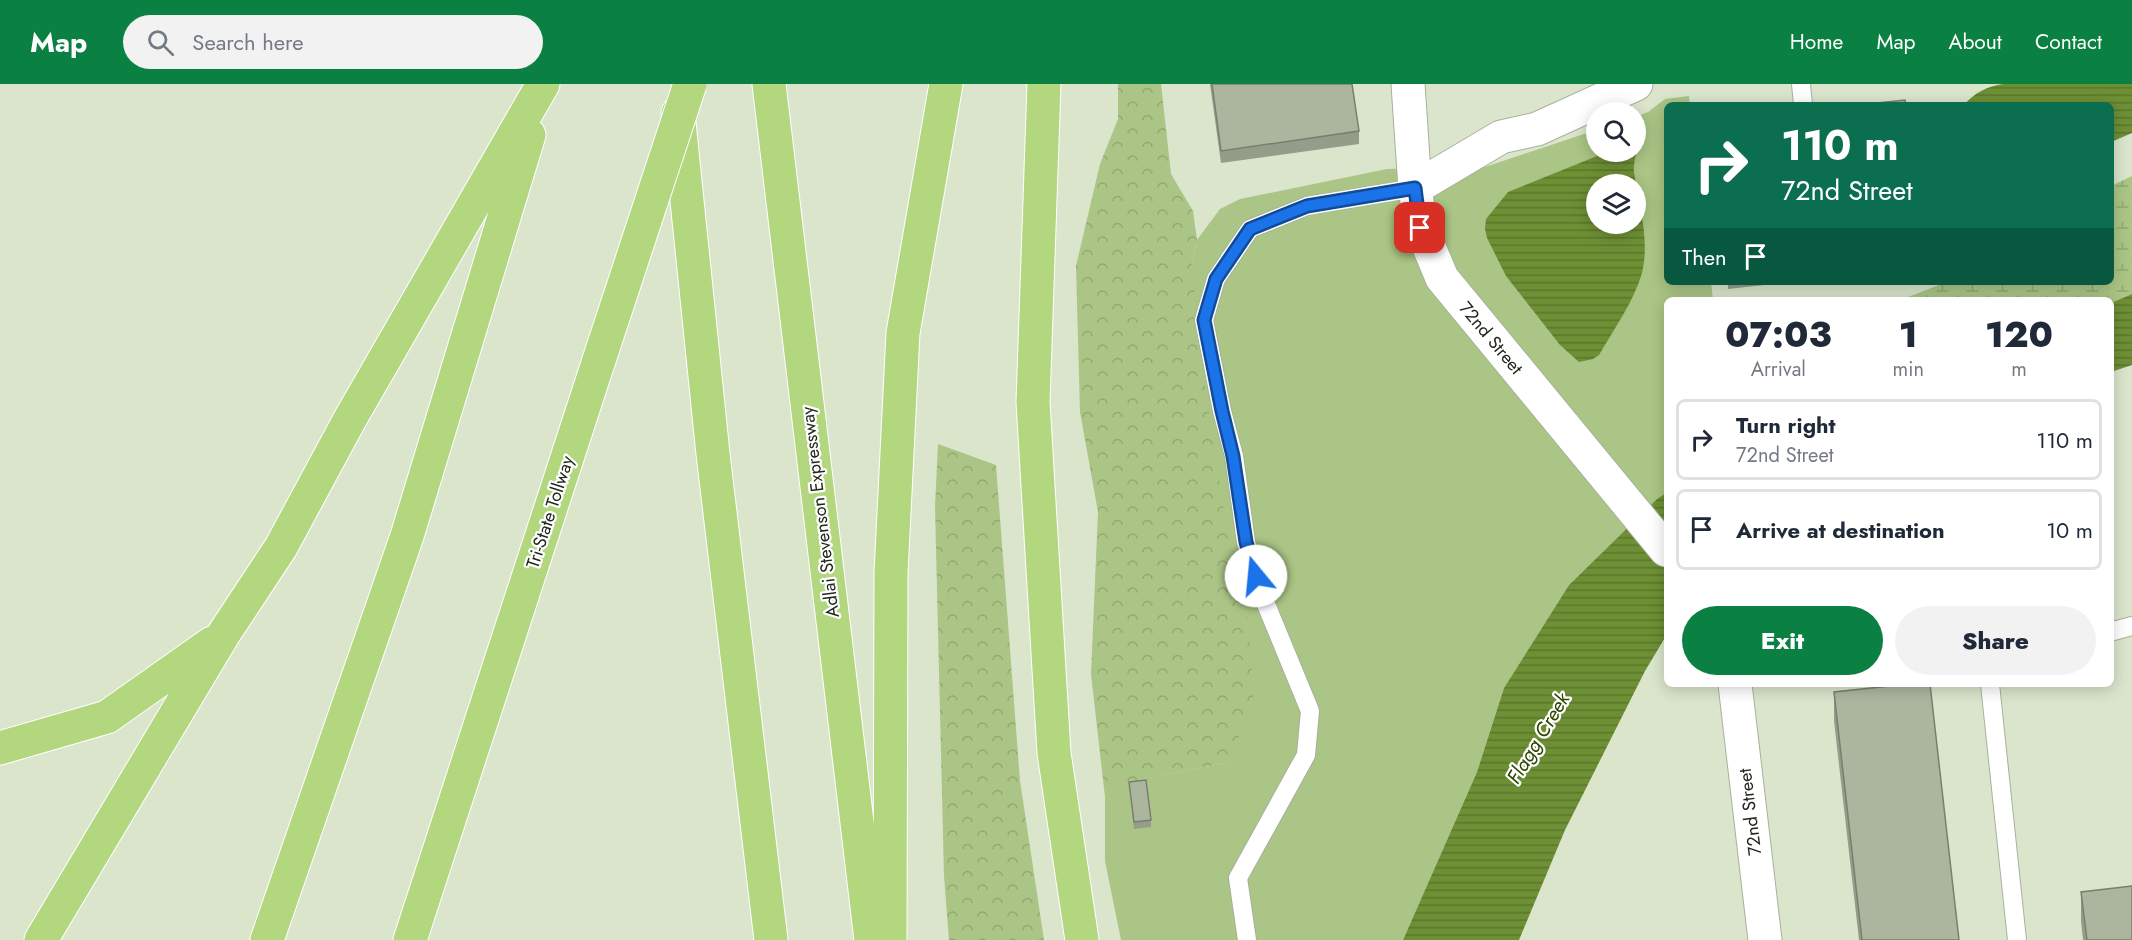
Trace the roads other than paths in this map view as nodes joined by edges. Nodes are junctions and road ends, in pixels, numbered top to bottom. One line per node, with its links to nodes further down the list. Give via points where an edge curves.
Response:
1 (544, 84): 15 (highway, via 350,418 281,547); 20 (highway, via 407,536)
2 (675, 84): 22 (highway, via 713,454)
3 (690, 84): 21 (highway, Tri-State Tollway, bridge)
4 (769, 84): 23 (highway, Adlai Stevenson Expressway)
5 (946, 84): 24 (highway, via 903,333 891,573)
6 (1044, 84): 25 (highway, via 1033,402 1054,753)
7 (1408, 84): 11 (street, 72nd Street)
8 (1636, 84): 11 (street, via 1537,129 1501,137)
9 (1801, 84): 10 (lane)
10 (1803, 102)
11 (1415, 188): 12 (street, 72nd Street, via 1420,228 1442,278); 26 (lane, via 1307,206 1250,229 1216,279 1204,320 1233,456 1246,542 1261,592 1310,711 1306,755 1239,878)
12 (1664, 548)
13 (2132, 626): 14 (lane)
14 (2114, 632)
15 (224, 635): 18 (highway, via 107,717); 19 (highway)
16 (1735, 687): 27 (street, 72nd Street)
17 (1990, 687): 28 (lane)
18 (0, 748)
19 (41, 940)
20 (267, 940)
21 (410, 940)
22 (771, 940)
23 (871, 940)
24 (890, 940)
25 (1082, 940)
26 (1247, 940)
27 (1765, 940)
28 (2017, 940)

